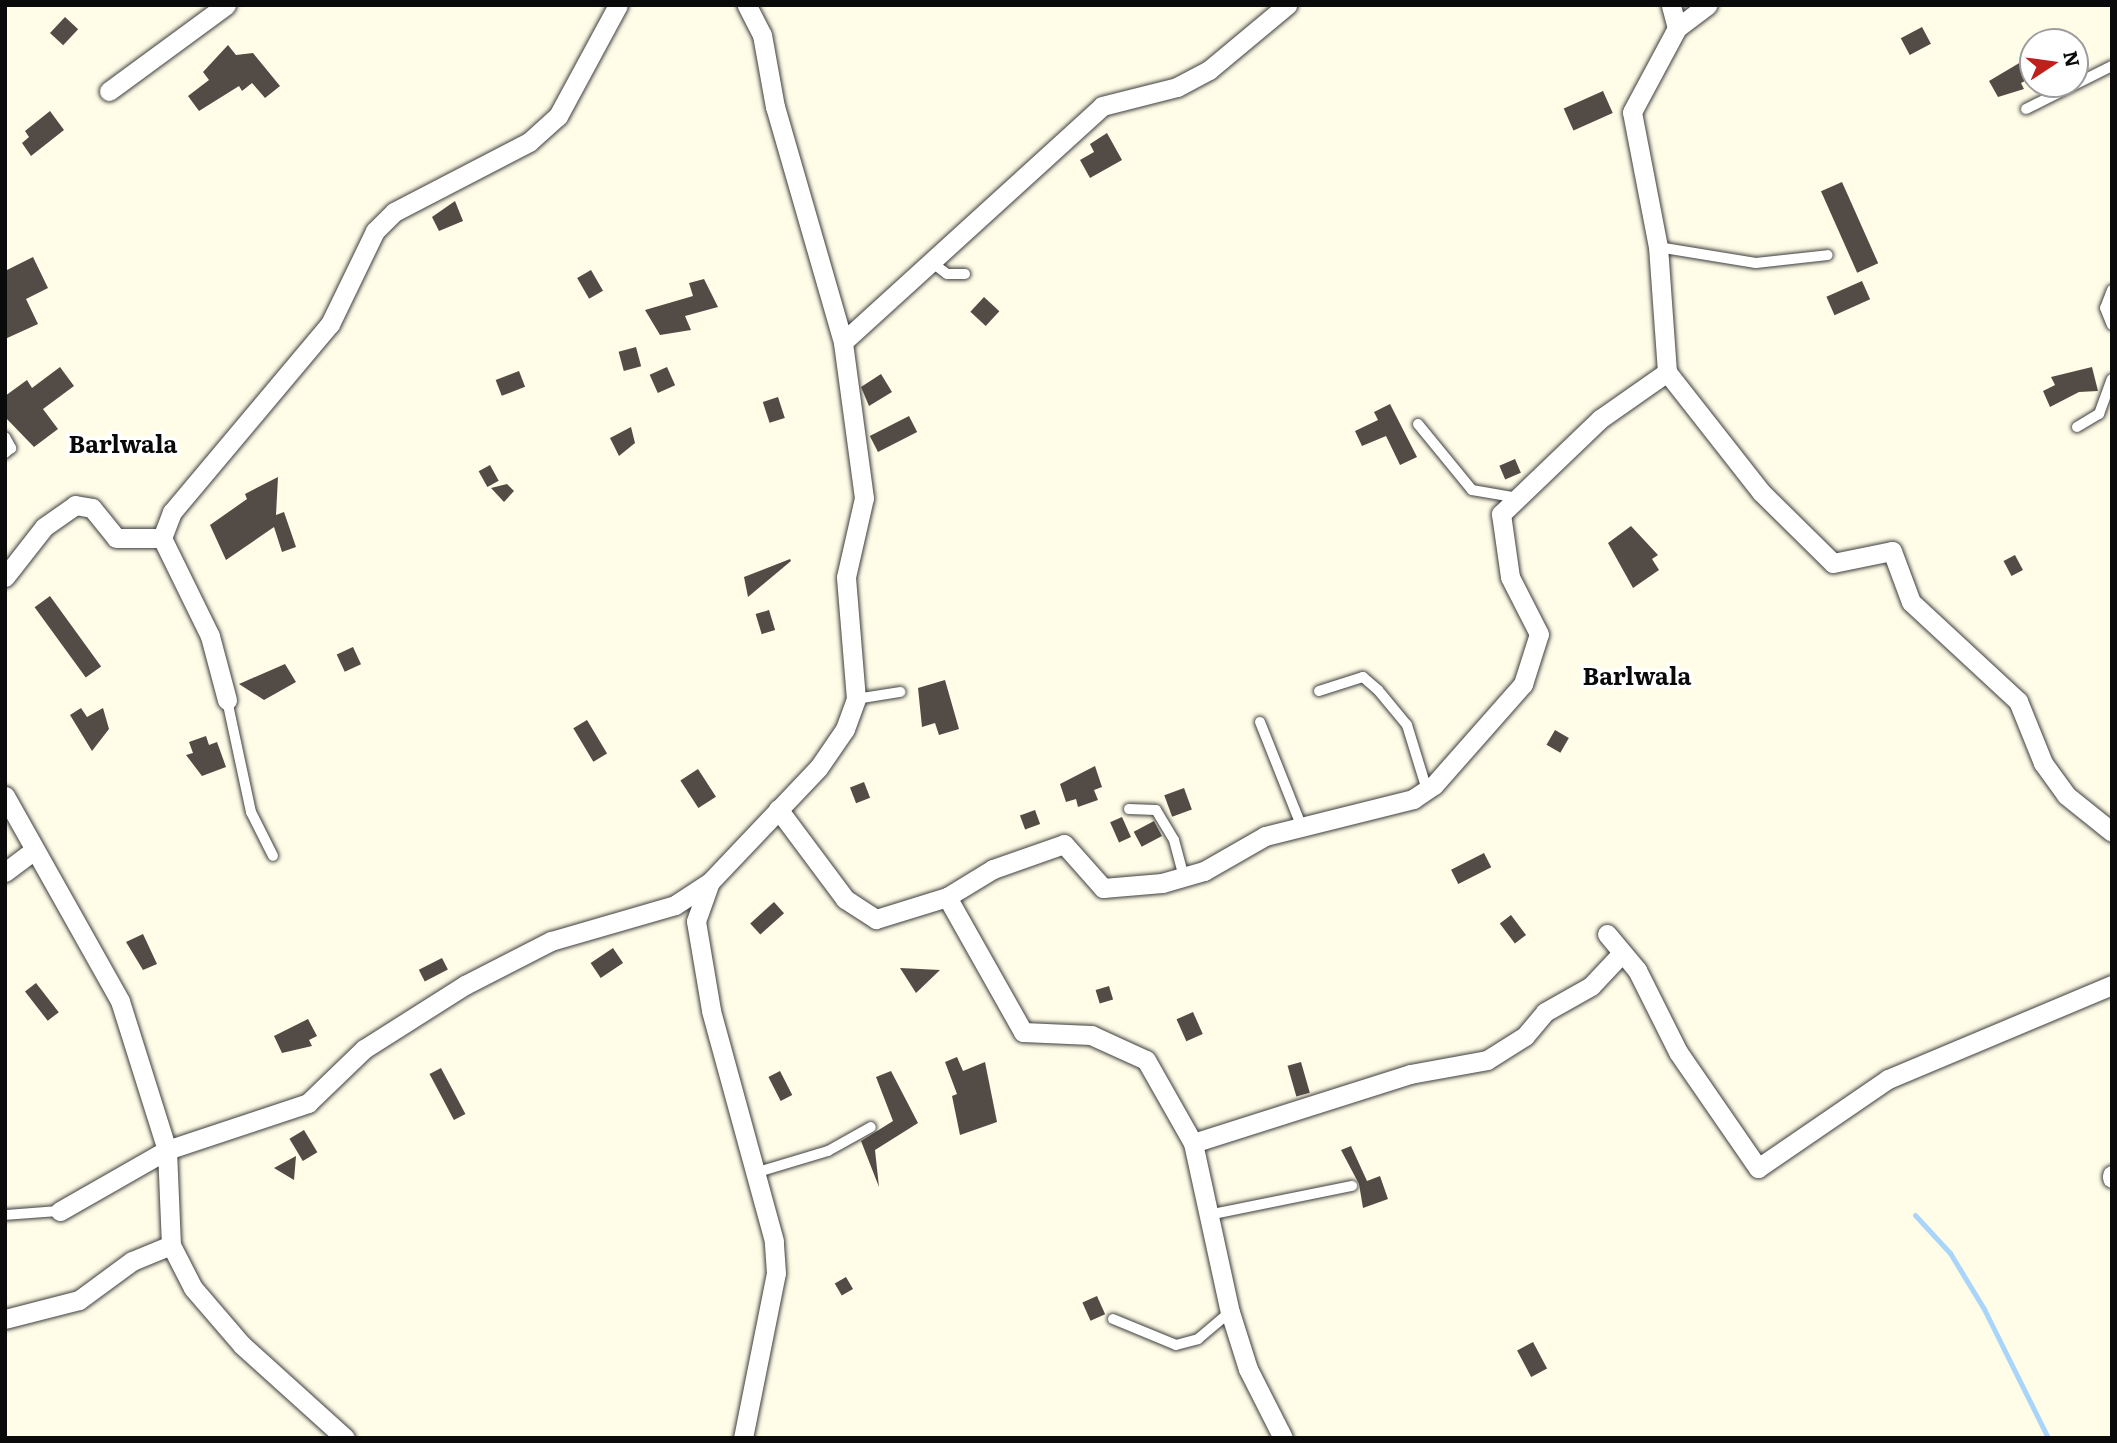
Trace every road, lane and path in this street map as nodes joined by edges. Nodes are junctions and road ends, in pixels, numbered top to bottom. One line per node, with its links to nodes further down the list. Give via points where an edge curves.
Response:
1 (226, 5): 9 (street)
2 (618, 5): 25 (street, via 558,116 529,142 394,212 375,231 330,324 184,490)
3 (747, 5): 17 (street, via 762,35 775,107)
4 (1287, 5): 13 (street, via 1209,70 1177,87 1102,106)
5 (1671, 5): 7 (street)
6 (1707, 5): 7 (street)
7 (1677, 28): 11 (street, via 1632,112)
8 (2112, 66): 10 (lane)
9 (109, 91)
10 (2026, 109)
11 (1658, 247): 12 (lane, via 1756,263); 18 (street)
12 (1828, 255)
13 (930, 261): 14 (lane, via 947,274); 17 (street)
14 (965, 274)
15 (2112, 290): 16 (lane, via 2105,308)
16 (2112, 325)
17 (843, 342): 29 (street, via 863,498 846,577)
18 (1667, 372): 24 (street, via 1600,419); 37 (street, via 1761,492 1833,563 1892,551 1911,602 2018,701 2043,763 2066,795)
19 (2112, 379): 21 (lane, via 2099,414)
20 (1418, 424): 24 (lane, via 1472,489)
21 (2077, 427)
22 (5, 438): 23 (lane, via 10,448)
23 (5, 453)
24 (1513, 497): 32 (street, via 1501,514 1501,541 1539,646 1523,684)
25 (162, 538): 26 (street, via 116,538 92,508 75,505 44,527); 30 (street, via 210,636)
26 (5, 577)
27 (1320, 691): 32 (lane, via 1363,677 1378,690 1407,725)
28 (900, 692): 29 (lane)
29 (856, 699): 34 (street, via 819,767)
30 (227, 700): 39 (lane, via 251,813)
31 (1260, 722): 36 (lane)
32 (1427, 791): 36 (street, via 1356,816)
33 (5, 796): 38 (street)
34 (778, 809): 42 (street); 43 (street, via 845,899 876,919)
35 (1129, 809): 41 (lane, via 1156,810 1174,841)
36 (1301, 825): 41 (street, via 1265,836)
37 (2112, 832)
38 (34, 850): 40 (street); 49 (street, via 120,1001)
39 (273, 856)
40 (5, 872)
41 (1184, 878): 43 (street, via 1103,888 1064,844 993,869)
42 (710, 881): 49 (street, via 675,905 551,940 465,985 346,1062 307,1103 284,1115); 50 (street, via 697,910 696,936)
43 (947, 897): 48 (street, via 1016,1026 1031,1034 1112,1040 1146,1060)
44 (1606, 934): 45 (street)
45 (1622, 954): 46 (street, via 1678,1052 1758,1168 1888,1079); 48 (street, via 1591,986 1545,1012 1525,1036 1487,1060 1410,1074)
46 (2112, 985)
47 (871, 1127): 50 (lane, via 828,1151)
48 (1194, 1143): 54 (street)
49 (167, 1150): 52 (street); 55 (street)
50 (758, 1172): 60 (street, via 776,1273)
51 (1352, 1186): 54 (lane)
52 (60, 1211): 53 (lane)
53 (5, 1214)
54 (1213, 1214): 56 (street)
55 (171, 1245): 57 (street, via 132,1261 79,1300); 59 (street, via 192,1288 242,1345)
56 (1230, 1312): 58 (lane, via 1198,1339 1176,1345); 61 (street, via 1248,1369)
57 (5, 1319)
58 (1113, 1319)
59 (345, 1438)
60 (743, 1438)
61 (1283, 1438)

